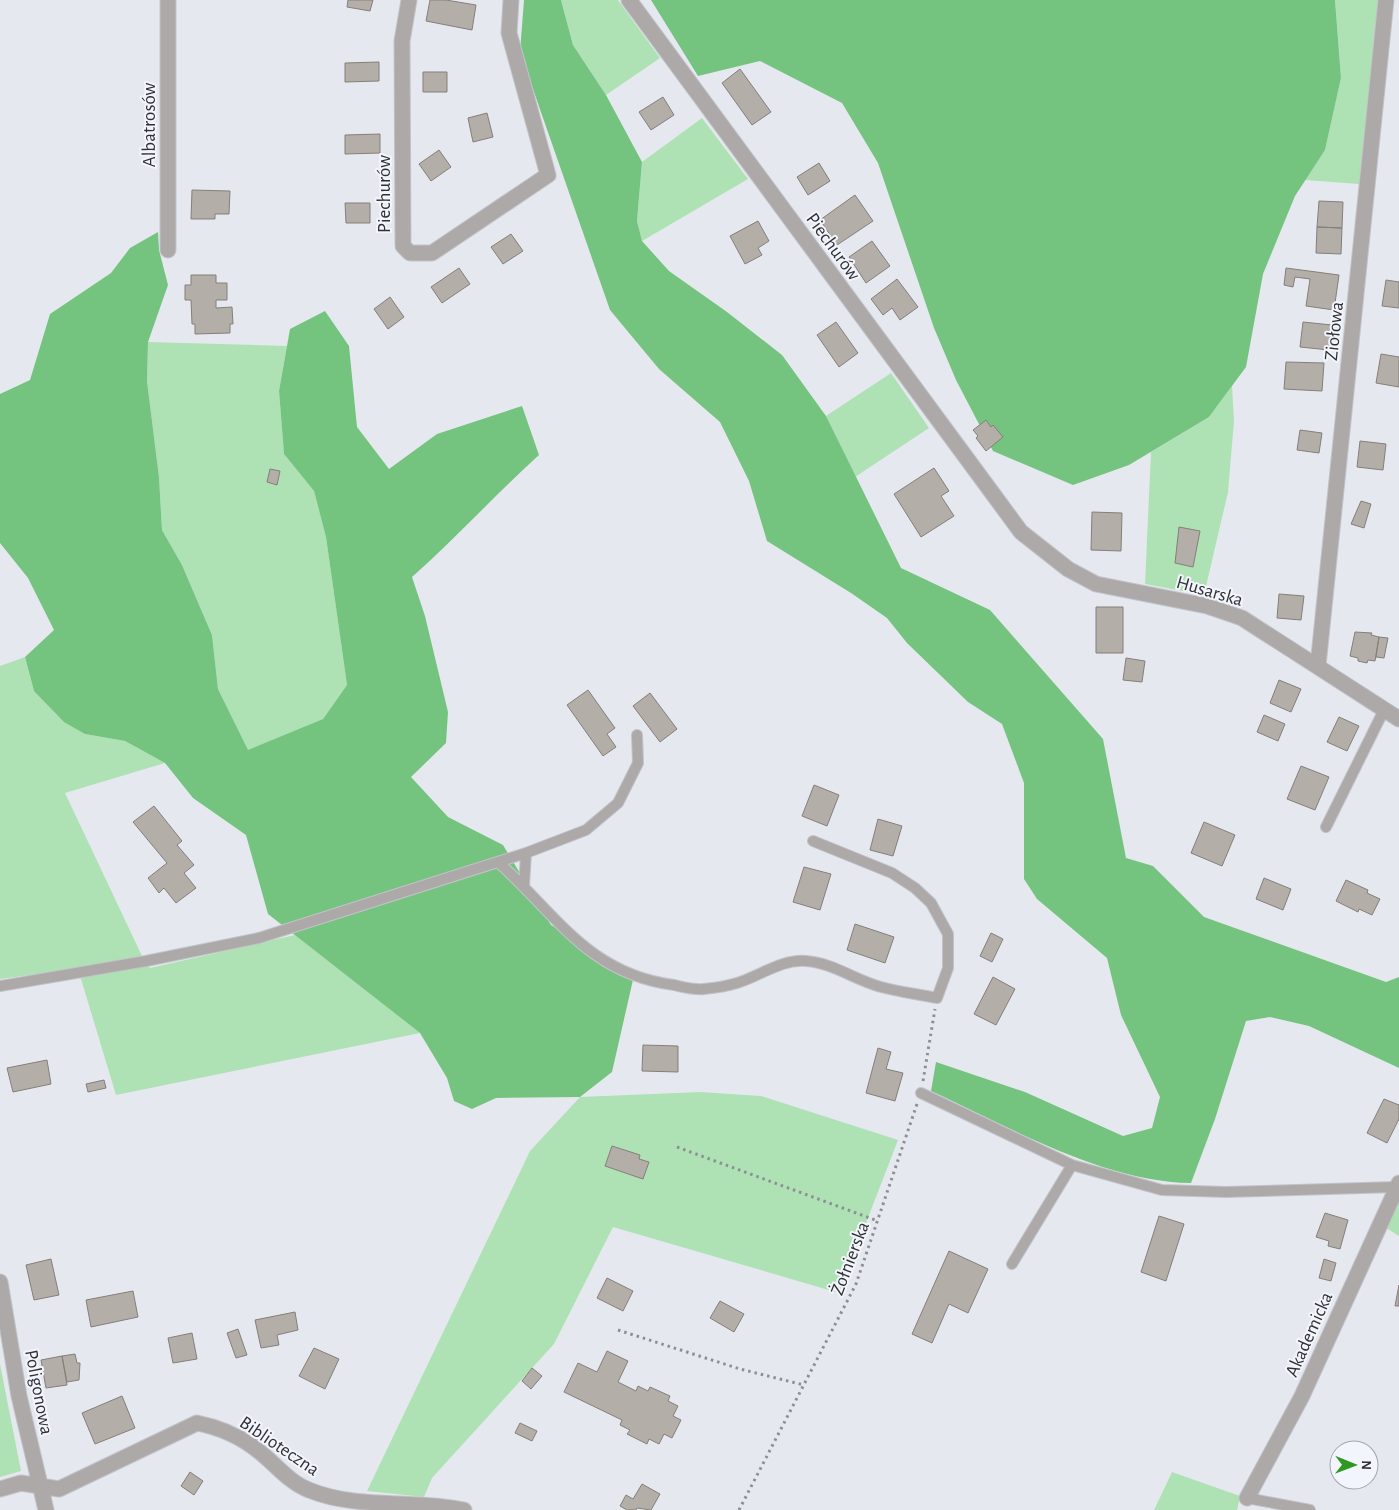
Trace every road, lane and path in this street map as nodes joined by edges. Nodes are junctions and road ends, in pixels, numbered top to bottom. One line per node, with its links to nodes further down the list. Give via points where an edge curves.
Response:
1 (168, 0): 6 (street, Albatrosów)
2 (410, 0): 3 (street, Piechurów, via 402,41 403,246 410,253 432,253 548,175 509,33)
3 (511, 0)
4 (629, 0): 7 (street, Piechurów)
5 (1386, 0): 8 (street, Ziołowa)
6 (168, 250)
7 (1007, 516): 8 (street, Husarska, via 1037,546 1080,576 1112,588 1227,611)
8 (1318, 666): 9 (street, Husarska)
9 (1384, 710): 10 (street, Husarska); 12 (lane)
10 (1399, 719)
11 (637, 735): 14 (lane, via 638,763 618,803 586,830)
12 (1326, 827)
13 (813, 841): 18 (lane, via 892,873 931,903 948,934 948,968)
14 (526, 853): 15 (lane); 16 (lane)
15 (498, 862): 16 (lane); 17 (lane, via 259,938)
16 (524, 886): 18 (lane, via 556,923 594,956 627,974 661,984 702,989 737,983 781,964 804,961 826,964 880,987)
17 (0, 986)
18 (937, 998): 19 (path, Żołnierska)
19 (921, 1093): 21 (lane); 23 (path, Żołnierska)
20 (677, 1147): 23 (path)
21 (1072, 1166): 22 (lane, via 1162,1190 1226,1192); 24 (lane)
22 (1398, 1185): 30 (street, Akademicka, via 1302,1396)
23 (878, 1221): 27 (path, Żołnierska, via 856,1284)
24 (1012, 1264)
25 (0, 1282): 28 (street, Poligonowa, via 19,1396)
26 (618, 1330): 27 (path, via 740,1369)
27 (804, 1385): 33 (path, Żołnierska)
28 (40, 1486): 29 (street, Biblioteczna, via 21,1483); 31 (street, Poligonowa); 32 (street, Biblioteczna, via 59,1489 197,1423 216,1427 255,1448 288,1477 307,1490 326,1497)
29 (0, 1489)
30 (1247, 1498): 34 (lane)
31 (46, 1510)
32 (464, 1510)
33 (739, 1510)
34 (1310, 1510)

